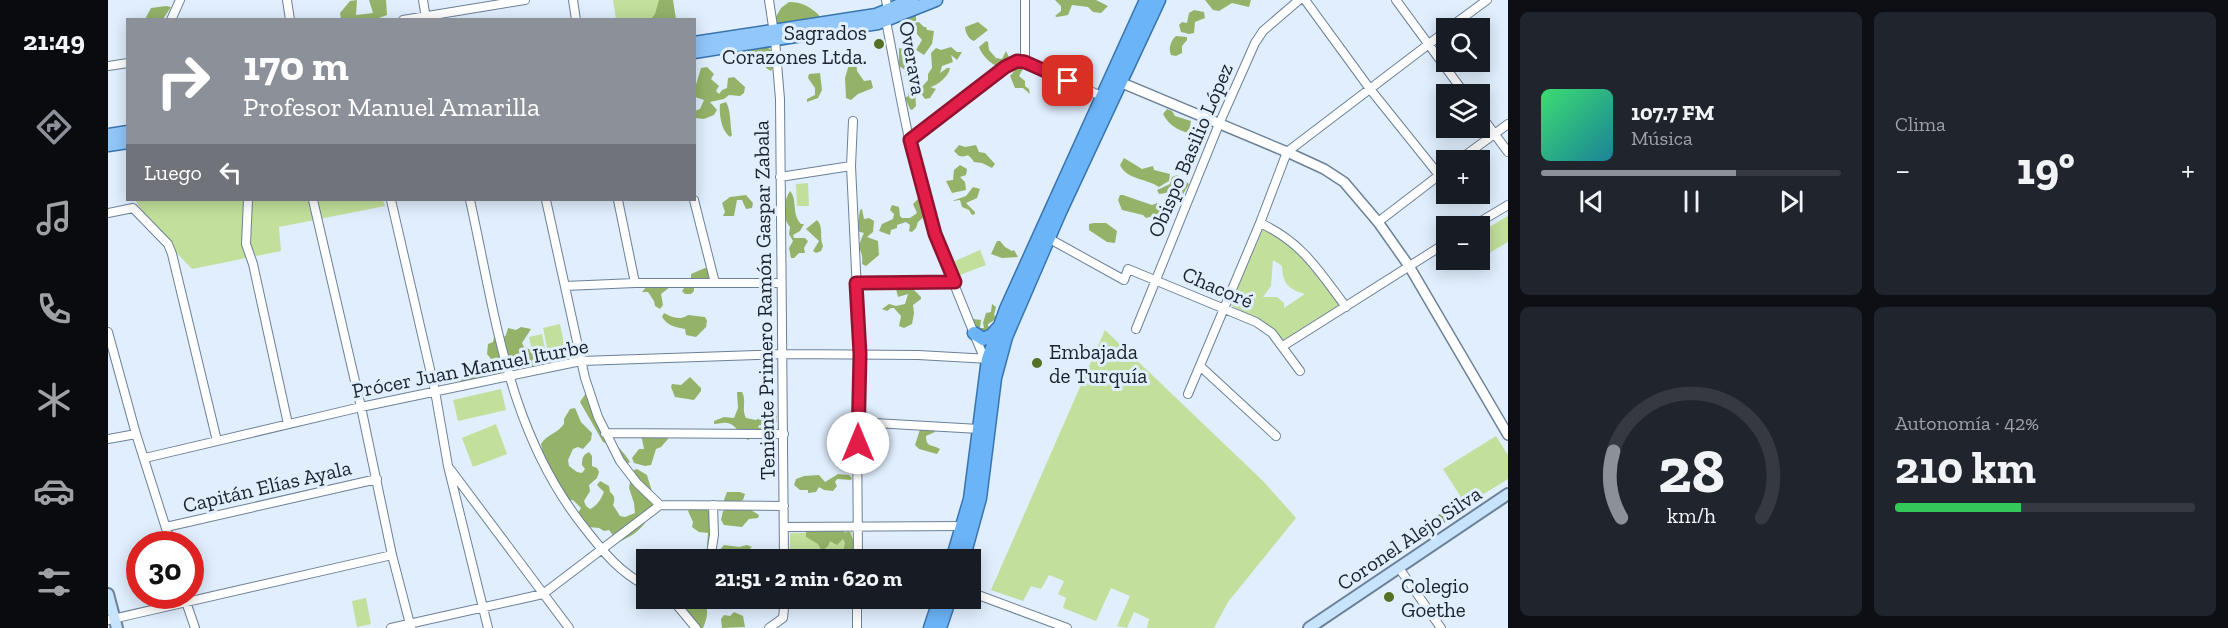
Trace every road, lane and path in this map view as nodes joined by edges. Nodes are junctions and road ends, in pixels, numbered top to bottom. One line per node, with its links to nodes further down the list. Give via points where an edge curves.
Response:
1 (180, 0): 17 (street)
2 (287, 0): 18 (street)
3 (423, 0): 19 (street)
4 (525, 0): 19 (street)
5 (573, 0): 20 (street)
6 (769, 0): 22 (street, Teniente Primero Ramón Gaspar Zabala)
7 (912, 0): 16 (main road)
8 (936, 0): 16 (main road)
9 (1025, 0): 27 (street)
10 (1146, 0): 30 (highway)
11 (1159, 0): 30 (highway)
12 (1299, 0): 35 (street, Obispo Basilio López, via 1255,43)
13 (1305, 0): 32 (street)
14 (1396, 0): 25 (street)
15 (1487, 0): 21 (street)
16 (887, 10): 22 (main road); 41 (street, Overava)
17 (172, 18)
18 (290, 18)
19 (425, 18)
20 (576, 18)
21 (1464, 18)
22 (774, 35): 24 (main road); 26 (main road); 49 (street, Teniente Primero Ramón Gaspar Zabala, via 780,99)
23 (1436, 39): 25 (street)
24 (696, 43)
25 (1428, 45): 31 (street); 32 (street)
26 (696, 52)
27 (1025, 62): 33 (street); 41 (street, via 1005,67)
28 (126, 63): 29 (street)
29 (108, 66)
30 (1114, 80): 33 (highway); 35 (street); 60 (highway)
31 (1457, 84)
32 (1370, 89): 45 (street); 47 (street)
33 (1101, 96): 60 (highway)
34 (853, 121): 48 (street)
35 (1219, 124): 45 (street); 68 (street, Obispo Basilio López)
36 (1508, 124): 39 (street)
37 (1490, 127): 39 (street)
38 (126, 132): 40 (main road)
39 (1495, 134): 44 (street); 46 (street)
40 (108, 135)
41 (910, 140): 69 (street, Overava, via 935,234)
42 (126, 142): 43 (main road)
43 (108, 145)
44 (1473, 150)
45 (1287, 152): 63 (street, via 1344,182); 64 (street)
46 (1508, 152)
47 (1436, 165)
48 (851, 166): 49 (street); 73 (street)
49 (780, 177): 72 (street, Teniente Primero Ramón Gaspar Zabala)
50 (1436, 177): 63 (street)
51 (248, 201): 93 (street, via 246,244)
52 (312, 201): 91 (street)
53 (390, 201): 89 (street)
54 (470, 201): 88 (street)
55 (546, 201): 74 (street)
56 (618, 201): 70 (street)
57 (694, 201): 71 (street)
58 (133, 204): 61 (street); 101 (street, via 172,254)
59 (1508, 205): 62 (street)
60 (1055, 210): 65 (highway); 77 (highway)
61 (108, 213)
62 (1490, 216)
63 (1378, 222): 67 (street)
64 (1260, 223): 75 (street, via 1297,245); 76 (street)
65 (1048, 238): 68 (street, Chacoré, via 1124,280 1128,270); 84 (highway)
66 (1436, 249): 67 (street)
67 (1409, 266): 75 (street); 98 (street)
68 (1156, 280): 76 (street, Chacoré); 78 (street, Obispo Basilio López)
69 (955, 282): 73 (street); 80 (street, Overava)
70 (635, 283): 71 (street); 74 (street)
71 (715, 283): 72 (street)
72 (781, 283): 82 (street, Teniente Primero Ramón Gaspar Zabala)
73 (856, 283): 83 (street)
74 (565, 286): 85 (street)
75 (1346, 307): 81 (street)
76 (1225, 308): 81 (street, Chacoré, via 1262,325); 86 (street)
77 (999, 327): 80 (highway, via 987,338); 84 (highway)
78 (1136, 329)
79 (108, 332): 96 (street)
80 (974, 333): 84 (street, Overava, via 982,353)
81 (1283, 346): 87 (street, Chacoré)
82 (784, 354): 83 (street, Prócer Juan Manuel Iturbe); 85 (street, Prócer Juan Manuel Iturbe); 97 (street, Teniente Primero Ramón Gaspar Zabala)
83 (860, 354): 84 (street, Prócer Juan Manuel Iturbe); 92 (street)
84 (993, 360): 94 (highway); 112 (highway, via 984,479)
85 (581, 361): 88 (street, Prócer Juan Manuel Iturbe); 95 (street)
86 (1200, 366): 90 (street); 99 (street)
87 (1300, 371)
88 (508, 375): 89 (street, Prócer Juan Manuel Iturbe); 119 (street, via 544,469)
89 (435, 391): 91 (street, Prócer Juan Manuel Iturbe); 103 (street)
90 (1188, 394)
91 (361, 407): 93 (street, Prócer Juan Manuel Iturbe); 104 (street)
92 (857, 422): 94 (street); 109 (street)
93 (288, 424): 101 (street, Prócer Juan Manuel Iturbe)
94 (979, 429): 112 (highway)
95 (604, 433): 97 (street); 106 (street, via 620,461)
96 (136, 434): 100 (street); 102 (street)
97 (784, 434): 108 (street, Teniente Primero Ramón Gaspar Zabala)
98 (1508, 435)
99 (1276, 436)
100 (108, 439)
101 (217, 441): 102 (street, Prócer Juan Manuel Iturbe)
102 (145, 458): 110 (street)
103 (448, 465): 125 (street); 127 (street)
104 (376, 479): 110 (street, Capitán Elías Ayala); 120 (street)
105 (1508, 494): 121 (main road, Coronel Alejo Silva)
106 (660, 505): 107 (street); 119 (street)
107 (714, 505): 108 (street); 114 (street)
108 (784, 506): 111 (street, Teniente Primero Ramón Gaspar Zabala)
109 (859, 526): 111 (street); 112 (street); 116 (street)
110 (166, 527): 113 (street)
111 (784, 527): 115 (street, Teniente Primero Ramón Gaspar Zabala)
112 (968, 527): 117 (highway); 118 (highway)
113 (167, 531)
114 (712, 549)
115 (784, 549)
116 (858, 549)
117 (957, 549)
118 (965, 549)
119 (602, 551): 122 (street); 125 (street)
120 (392, 555): 124 (street); 137 (street)
121 (1399, 568): 135 (main road, Coronel Alejo Silva); 151 (street)
122 (636, 579)
123 (108, 594): 136 (main road)
124 (204, 594)
125 (543, 594): 127 (street); 142 (street)
126 (981, 597): 138 (street)
127 (483, 607): 137 (street); 141 (street)
128 (152, 609): 136 (street)
129 (189, 609): 139 (street)
130 (681, 609): 143 (street)
131 (785, 609): 144 (street, via 778,624)
132 (857, 609): 145 (street)
133 (936, 609): 146 (highway)
134 (946, 609): 147 (highway)
135 (1332, 614): 149 (main road, Coronel Alejo Silva); 150 (main road, Coronel Alejo Silva)
136 (113, 622)
137 (410, 626): 140 (street)
138 (1053, 626): 148 (street)
139 (195, 628)
140 (392, 628)
141 (488, 628)
142 (569, 628)
143 (696, 628)
144 (769, 628)
145 (857, 628)
146 (930, 628)
147 (940, 628)
148 (1067, 628)
149 (1309, 628)
150 (1317, 628)
151 (1441, 628)

